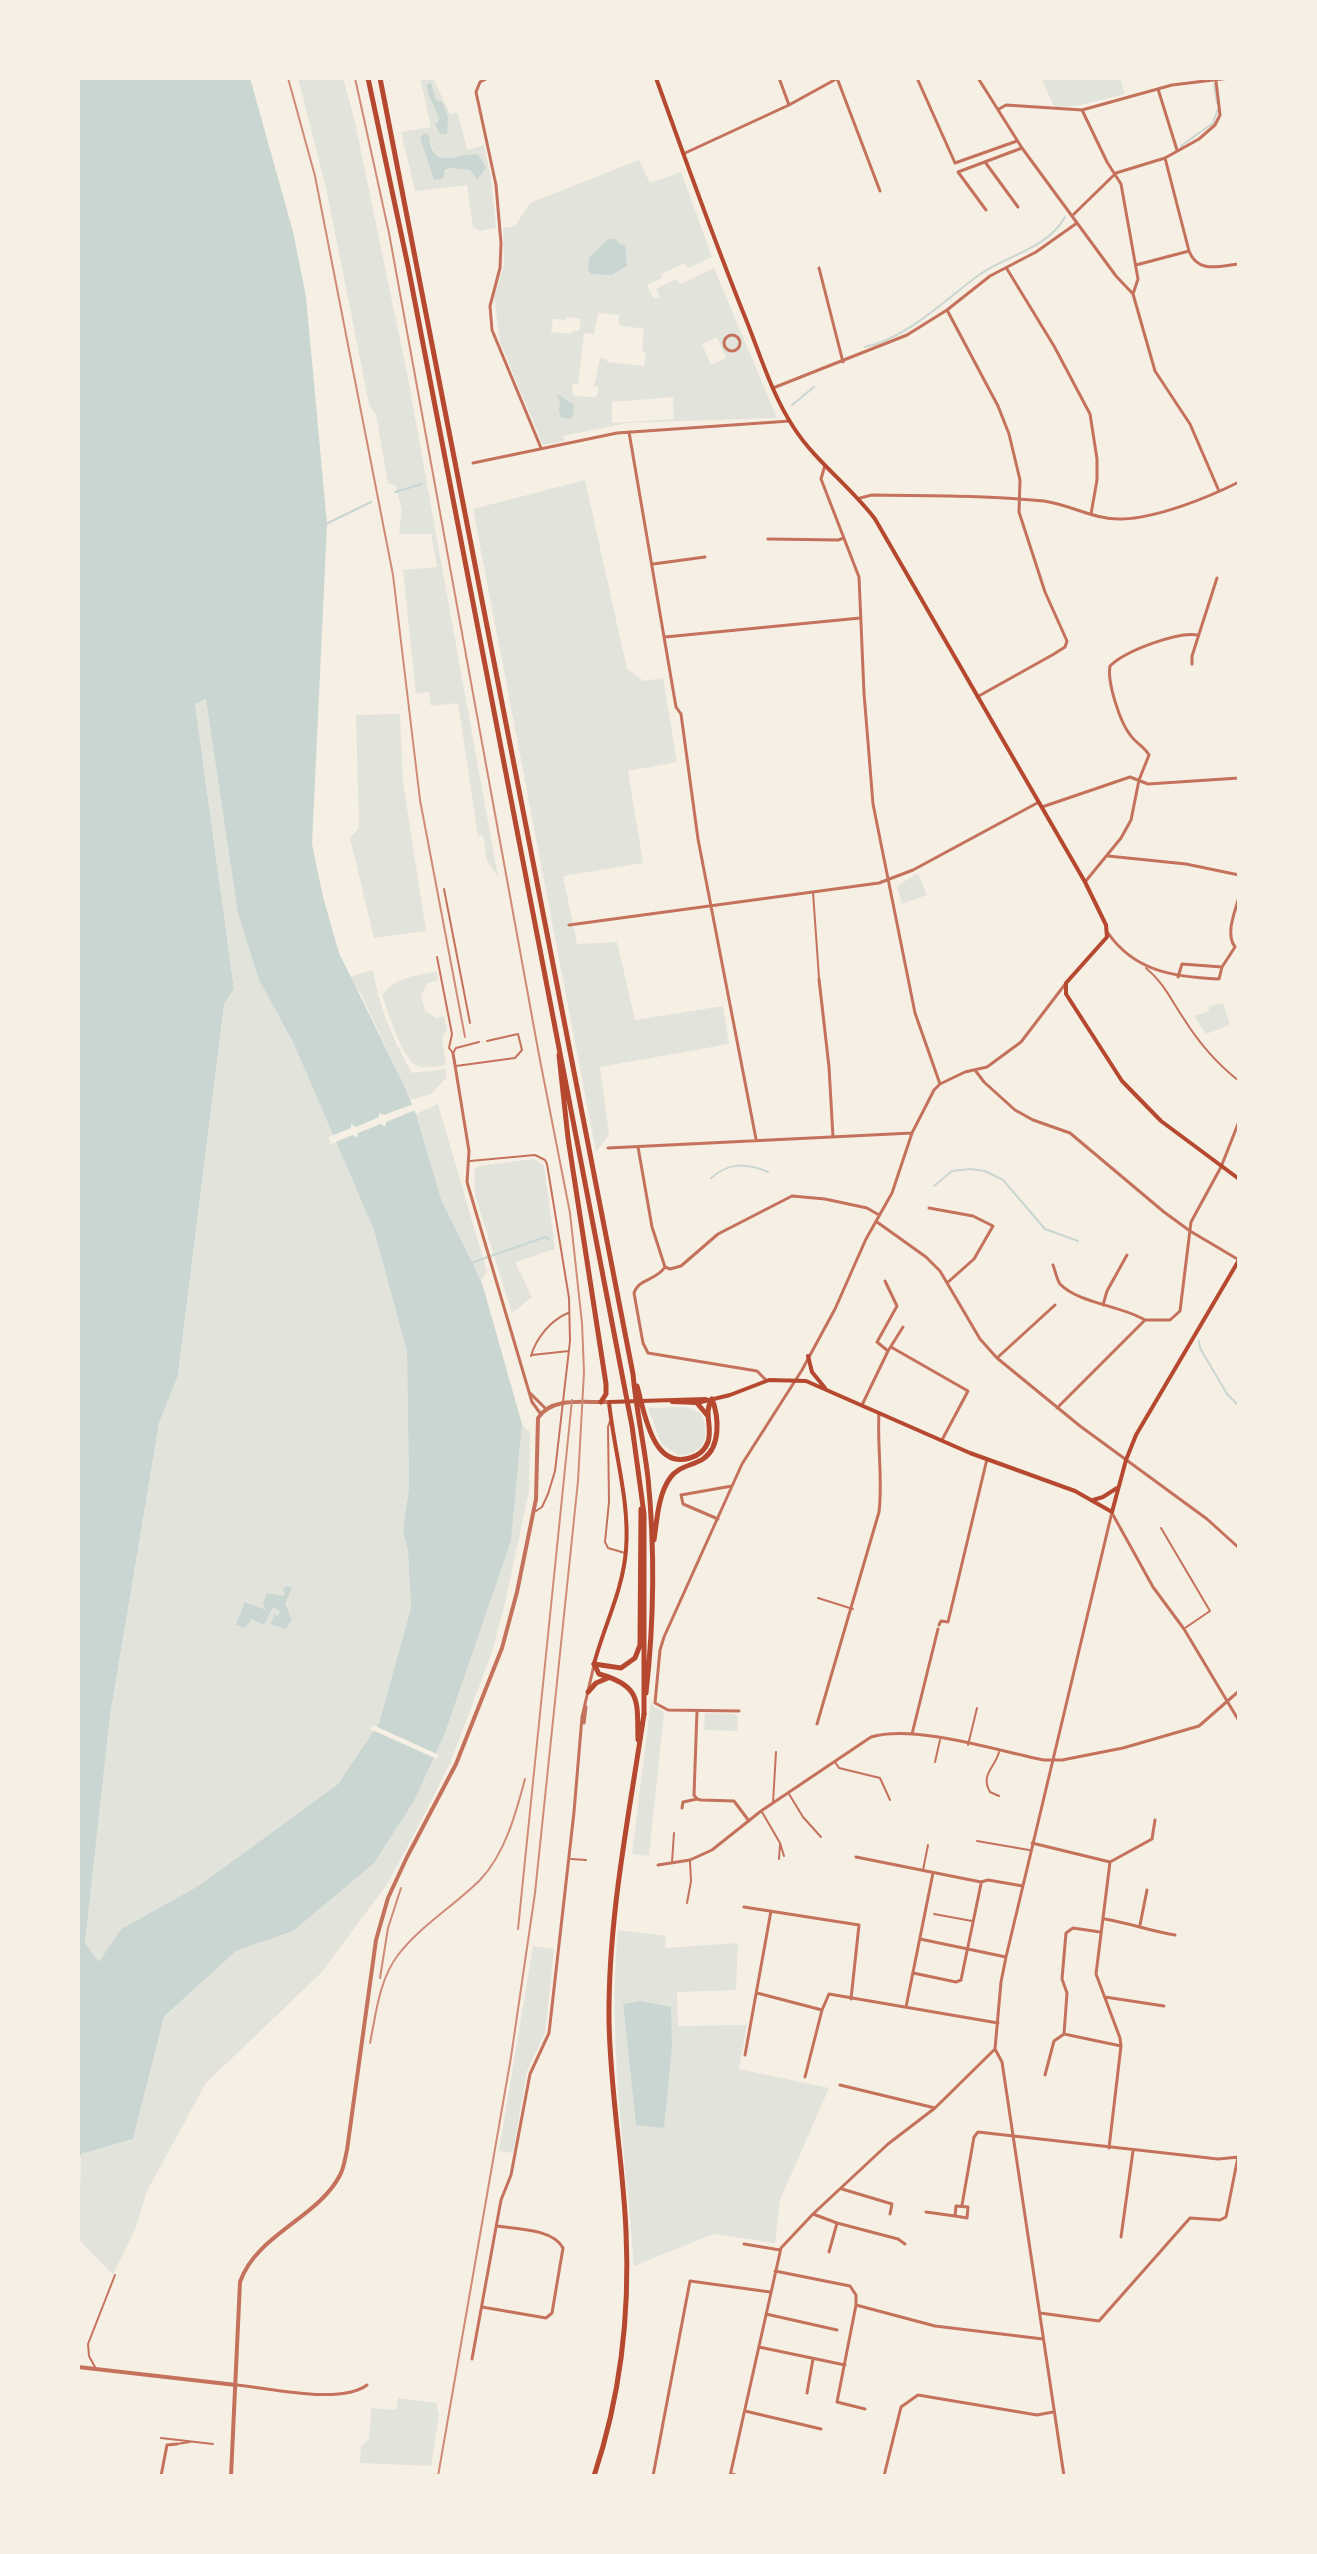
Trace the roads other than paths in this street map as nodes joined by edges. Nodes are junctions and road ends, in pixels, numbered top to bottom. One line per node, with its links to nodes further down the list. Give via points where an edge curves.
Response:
1 (368, 78): 82 (main road)
2 (380, 78): 116 (main road)
3 (488, 78): 39 (street, via 476,92 496,185 501,243 490,306 492,330)
4 (656, 78): 18 (main road)
5 (779, 78): 12 (street)
6 (837, 78): 12 (street); 22 (street)
7 (917, 78): 15 (street, via 955,163)
8 (978, 78): 13 (street)
9 (1234, 78): 10 (street)
10 (1216, 81): 11 (street); 17 (street, via 1220,115 1215,125)
11 (1158, 88): 14 (street); 17 (street)
12 (789, 105): 18 (street)
13 (998, 110): 14 (street, via 1006,105); 15 (street)
14 (1082, 110): 21 (street)
15 (1017, 141): 16 (street)
16 (1022, 148): 20 (street); 25 (street)
17 (1177, 150): 19 (street)
18 (683, 154): 36 (main road)
19 (1165, 158): 21 (street); 27 (street)
20 (985, 162): 23 (street); 24 (street, via 958,172)
21 (1116, 173): 25 (street); 29 (street)
22 (880, 191)
23 (1018, 207)
24 (986, 210)
25 (1073, 215): 26 (street)
26 (1077, 223): 31 (street); 32 (street)
27 (1189, 251): 28 (street, via 1204,267); 29 (street)
28 (1239, 264)
29 (1136, 265): 32 (street)
30 (819, 268): 35 (street)
31 (1007, 268): 33 (street); 46 (street, via 1090,414 1097,459)
32 (1133, 294): 43 (street, via 1155,371 1190,424)
33 (947, 310): 35 (street, via 907,335); 45 (street, via 1003,420 1016,458)
34 (738, 349): 34 (street, via 737,337 727,337 726,349)
35 (843, 362): 36 (street)
36 (773, 388): 37 (main road)
37 (790, 421): 38 (street); 41 (main road)
38 (629, 432): 39 (street); 50 (street)
39 (541, 448): 40 (street)
40 (473, 463)
41 (825, 465): 44 (main road); 47 (street, via 821,479)
42 (1239, 482): 43 (street)
43 (1219, 491): 46 (street, via 1136,518)
44 (860, 498): 45 (street); 56 (main road)
45 (1020, 500): 46 (street); 56 (street, via 1019,512 1045,592 1067,641 1054,654)
46 (1091, 514)
47 (844, 538): 48 (street); 52 (street, via 859,577)
48 (768, 539)
49 (705, 557): 50 (street)
50 (651, 564): 54 (street)
51 (1217, 578): 53 (street)
52 (860, 618): 54 (street); 62 (street, via 873,804)
53 (1198, 635): 55 (street); 58 (street, via 1148,645 1110,666 1123,724 1148,751)
54 (665, 637): 67 (street)
55 (1192, 664)
56 (977, 697): 59 (main road)
57 (1239, 778): 58 (street, via 1148,784)
58 (1139, 780): 59 (street, via 1127,777); 60 (street, via 1131,820)
59 (1040, 805): 62 (street); 63 (main road)
60 (1108, 856): 61 (street); 63 (street)
61 (1239, 875)
62 (889, 880): 65 (street); 87 (street, via 915,1013)
63 (1085, 882): 69 (main road)
64 (445, 891): 79 (street)
65 (813, 892): 67 (street); 75 (street)
66 (1239, 897): 70 (street, via 1230,935)
67 (711, 904): 68 (street); 91 (street)
68 (569, 925)
69 (1108, 933): 73 (street); 76 (main road)
70 (1237, 947): 72 (street)
71 (437, 957): 83 (street)
72 (1222, 967): 74 (street, via 1219,979); 74 (street, via 1182,964)
73 (1146, 968): 74 (street); 86 (street, via 1167,989 1205,1050)
74 (1178, 977)
75 (819, 979): 90 (street)
76 (1066, 983): 77 (street); 78 (main road)
77 (1058, 994): 78 (street); 85 (street, via 1021,1042)
78 (1066, 994): 95 (main road, via 1122,1081 1161,1121)
79 (470, 1023)
80 (487, 1041): 84 (street, via 518,1034 522,1050 515,1058)
81 (479, 1042): 83 (street)
82 (559, 1046): 122 (main road, via 606,1384); 138 (main road)
83 (453, 1053): 84 (street)
84 (456, 1066): 94 (street)
85 (975, 1070): 87 (street); 100 (street, via 1015,1110 1070,1133)
86 (1239, 1081)
87 (940, 1084): 89 (street)
88 (1238, 1122): 95 (street)
89 (912, 1133): 90 (street); 98 (street)
90 (833, 1137): 91 (street)
91 (756, 1139): 92 (street)
92 (637, 1146): 93 (street); 104 (street)
93 (608, 1148)
94 (469, 1161): 109 (street, via 535,1155 545,1160); 120 (street, via 467,1182)
95 (1221, 1167): 96 (main road); 100 (street)
96 (1239, 1179)
97 (929, 1208): 106 (street, via 973,1216 993,1226 974,1259)
98 (880, 1216): 99 (street); 104 (street, via 867,1208 792,1196 718,1234 681,1266)
99 (877, 1222): 106 (street, via 926,1257); 114 (street)
100 (1190, 1231): 102 (street); 110 (street, via 1180,1311 1170,1320)
101 (1127, 1255): 108 (street)
102 (1239, 1260): 135 (main road, via 1152,1404)
103 (1053, 1265): 108 (street, via 1059,1283)
104 (665, 1267): 117 (street, via 634,1293 648,1353 757,1371)
105 (885, 1281): 112 (street, via 897,1306 877,1342)
106 (947, 1283): 115 (street)
107 (1055, 1305): 115 (street)
108 (1103, 1305): 110 (street)
109 (570, 1312): 113 (street); 113 (street, via 537,1340 531,1356)
110 (1145, 1320): 128 (street)
111 (903, 1327): 112 (street)
112 (889, 1349): 126 (street); 133 (street, via 968,1391)
113 (569, 1351): 140 (street, via 555,1471 542,1507)
114 (808, 1356): 118 (street); 119 (main road, via 813,1374)
115 (997, 1358): 128 (street)
116 (633, 1374): 132 (main road, via 654,1440 668,1456 683,1460 701,1452 709,1436); 146 (main road)
117 (766, 1380): 118 (main road); 121 (main road)
118 (795, 1380): 119 (main road); 136 (street)
119 (827, 1390): 126 (main road)
120 (530, 1393): 127 (street); 129 (street)
121 (712, 1399): 124 (main road); 125 (main road); 132 (main road); 146 (main road, via 714,1444 704,1458 677,1470 668,1481)
122 (601, 1402): 123 (street); 127 (street)
123 (609, 1402): 124 (main road); 145 (main road)
124 (672, 1402): 125 (main road)
125 (697, 1403): 132 (main road)
126 (862, 1405): 130 (main road)
127 (545, 1408): 129 (street)
128 (1057, 1408): 135 (street)
129 (540, 1413): 140 (street)
130 (879, 1413): 133 (main road); 148 (street, via 879,1512)
131 (612, 1415): 145 (street, via 605,1542)
132 (707, 1415)
133 (942, 1441): 134 (main road)
134 (987, 1459): 139 (main road); 161 (street, via 948,1622 941,1621 938,1627)
135 (1126, 1460): 137 (main road); 144 (street)
136 (733, 1486): 142 (street); 142 (street, via 681,1495 683,1504)
137 (1119, 1487): 139 (main road); 141 (main road)
138 (641, 1496): 150 (main road, via 640,1649 621,1668); 158 (main road, via 646,1557)
139 (1091, 1500): 141 (main road)
140 (534, 1512): 262 (street, via 496,1667 456,1764 387,1903 373,1958 341,2175 243,2272)
141 (1112, 1512): 149 (street, via 1153,1587); 167 (street)
142 (718, 1519): 156 (street, via 662,1643 655,1701 668,1710)
143 (1161, 1528): 149 (street, via 1210,1611)
144 (1239, 1548)
145 (626, 1553): 150 (main road)
146 (652, 1561): 158 (main road)
147 (818, 1598): 148 (street)
148 (853, 1609): 160 (street)
149 (1184, 1629): 154 (street)
150 (594, 1664): 151 (main road, via 599,1674); 153 (street)
151 (613, 1678): 153 (main road, via 598,1681); 164 (main road, via 634,1696)
152 (1239, 1691): 154 (street)
153 (588, 1692): 188 (street)
154 (1226, 1700): 159 (street); 167 (street, via 1199,1726 1123,1748)
155 (977, 1708): 163 (street)
156 (697, 1711): 157 (street); 172 (street)
157 (739, 1711)
158 (644, 1714): 164 (main road)
159 (1239, 1721)
160 (817, 1724)
161 (912, 1734): 162 (street); 168 (street, via 871,1737)
162 (940, 1739): 163 (street); 169 (street)
163 (968, 1745): 166 (street)
164 (638, 1749): 276 (main road, via 615,1904 609,1994 626,2231 626,2312 615,2394)
165 (776, 1752): 174 (street)
166 (999, 1752): 167 (street); 171 (street, via 986,1785)
167 (1052, 1760): 183 (street)
168 (835, 1761): 170 (street); 173 (street, via 839,1768 880,1778)
169 (935, 1762)
170 (788, 1793): 174 (street); 180 (street)
171 (999, 1796)
172 (697, 1799): 175 (street, via 683,1802); 178 (street, via 734,1801)
173 (890, 1800)
174 (773, 1804): 176 (street)
175 (682, 1808)
176 (761, 1811): 178 (street); 182 (street)
177 (1155, 1820): 192 (street, via 1152,1839)
178 (749, 1821): 191 (street)
179 (674, 1833): 193 (street)
180 (821, 1837)
181 (977, 1841): 185 (street)
182 (780, 1843): 186 (street); 189 (street)
183 (1032, 1843): 185 (street); 192 (street)
184 (928, 1845): 195 (street)
185 (1031, 1850): 198 (street)
186 (784, 1856)
187 (856, 1857): 195 (street)
188 (568, 1858): 190 (street); 241 (street, via 549,2033 530,2074)
189 (779, 1859)
190 (586, 1860)
191 (690, 1860): 193 (street); 200 (street)
192 (1110, 1862): 204 (street)
193 (672, 1863): 194 (street)
194 (658, 1865)
195 (922, 1871): 196 (street)
196 (933, 1873): 197 (street); 209 (street)
197 (981, 1882): 198 (street); 205 (street)
198 (1023, 1886): 211 (street)
199 (1147, 1890): 206 (street)
200 (687, 1903)
201 (744, 1907): 202 (street)
202 (771, 1911): 213 (street); 215 (street, via 859,1925)
203 (934, 1914): 205 (street)
204 (1105, 1919): 206 (street); 207 (street)
205 (973, 1921): 210 (street)
206 (1140, 1925): 208 (street)
207 (1101, 1932): 214 (street, via 1096,1974); 220 (street, via 1073,1928 1066,1933)
208 (1175, 1935)
209 (920, 1939): 210 (street); 212 (street)
210 (967, 1949): 211 (street); 212 (street, via 961,1980)
211 (1006, 1957): 219 (street)
212 (913, 1973): 217 (street)
213 (757, 1993): 218 (street); 223 (street)
214 (1105, 1997): 216 (street); 221 (street)
215 (851, 1999): 217 (street); 218 (street, via 829,1994)
216 (1164, 2006)
217 (905, 2008): 219 (street)
218 (822, 2010): 225 (street)
219 (998, 2023): 222 (street)
220 (1064, 2034): 221 (street); 224 (street, via 1054,2041)
221 (1121, 2046): 229 (street)
222 (995, 2049): 227 (street); 228 (street, via 1002,2062)
223 (745, 2055)
224 (1045, 2075)
225 (805, 2077)
226 (840, 2085): 227 (street)
227 (935, 2108): 233 (street)
228 (1014, 2138): 229 (street); 235 (street, via 978,2132 974,2137); 252 (street)
229 (1109, 2148): 230 (street)
230 (1133, 2151): 231 (street); 242 (street)
231 (1239, 2158): 252 (street, via 1226,2217 1190,2218 1099,2321)
232 (1239, 2187): 234 (street)
233 (842, 2189): 237 (street); 238 (street, via 892,2204)
234 (1239, 2195)
235 (962, 2205): 239 (street, via 956,2206); 239 (street, via 968,2207 967,2218)
236 (926, 2212): 239 (street)
237 (813, 2214): 240 (street); 245 (street)
238 (890, 2214)
239 (955, 2216)
240 (837, 2223): 244 (street); 246 (street)
241 (497, 2226): 251 (street); 251 (street, via 553,2236 561,2244 552,2313 546,2318)
242 (1121, 2237)
243 (744, 2244): 245 (street)
244 (905, 2244)
245 (780, 2250): 247 (street)
246 (829, 2252)
247 (775, 2271): 249 (street); 250 (street, via 850,2286)
248 (115, 2275): 261 (street, via 88,2344)
249 (770, 2292): 253 (street); 277 (street, via 690,2281)
250 (856, 2305): 255 (street, via 935,2326); 259 (street)
251 (481, 2307): 257 (street)
252 (1040, 2313): 255 (street)
253 (766, 2314): 254 (street); 256 (street)
254 (837, 2330)
255 (1043, 2339): 267 (street)
256 (759, 2347): 258 (street); 266 (street)
257 (472, 2359)
258 (813, 2359): 259 (street); 264 (street)
259 (845, 2365): 265 (street, via 837,2402)
260 (78, 2367): 261 (street)
261 (97, 2370): 262 (street)
262 (236, 2385): 263 (street, via 335,2395); 275 (street)
263 (367, 2385)
264 (807, 2393)
265 (865, 2409)
266 (745, 2411): 268 (street); 273 (street)
267 (1053, 2412): 279 (street, via 1037,2415 918,2395 901,2407); 280 (street)
268 (821, 2429)
269 (161, 2438): 270 (street)
270 (191, 2442): 271 (street); 272 (street)
271 (177, 2444): 274 (street, via 164,2451)
272 (213, 2444)
273 (730, 2475): 278 (street)
274 (161, 2476)
275 (231, 2476)
276 (594, 2476)
277 (653, 2476)
278 (739, 2476)
279 (884, 2476)
280 (1064, 2476)

